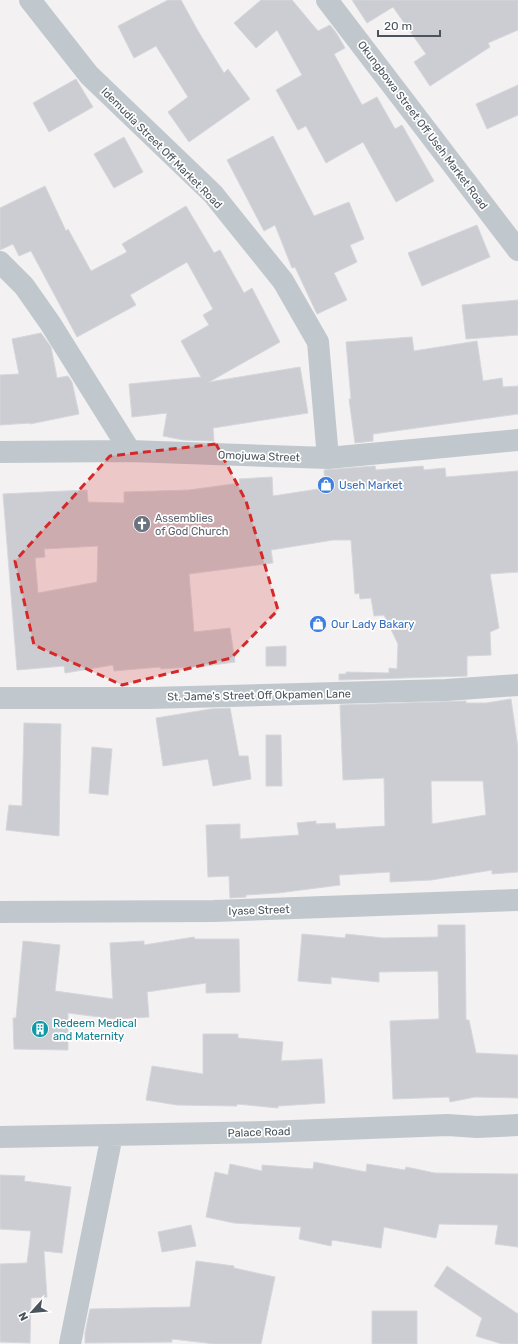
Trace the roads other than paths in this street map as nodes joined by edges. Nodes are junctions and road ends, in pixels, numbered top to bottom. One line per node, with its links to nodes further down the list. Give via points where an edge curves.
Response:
1 (30, 0): 8 (street, Idemudia Street Off Market Road, via 89,75 213,194 283,281 318,342)
2 (327, 0): 3 (street, Okungbowa Street Off Useh Market Road)
3 (518, 250)
4 (0, 262): 6 (street, via 24,286 50,323)
5 (518, 440): 8 (street, Omojuwa Street)
6 (130, 451): 7 (street, Omojuwa Street); 8 (street, Omojuwa Street)
7 (0, 452)
8 (328, 458)
9 (518, 685): 10 (street, St. Jame's Street Off Okpamen Lane, via 446,690 150,698)
10 (0, 698)
11 (518, 900): 12 (street, Iyase Street, via 214,911)
12 (0, 912)
13 (518, 1125): 14 (street, Palace Road)
14 (112, 1135): 15 (street, Palace Road); 16 (street)
15 (0, 1137)
16 (70, 1344)

